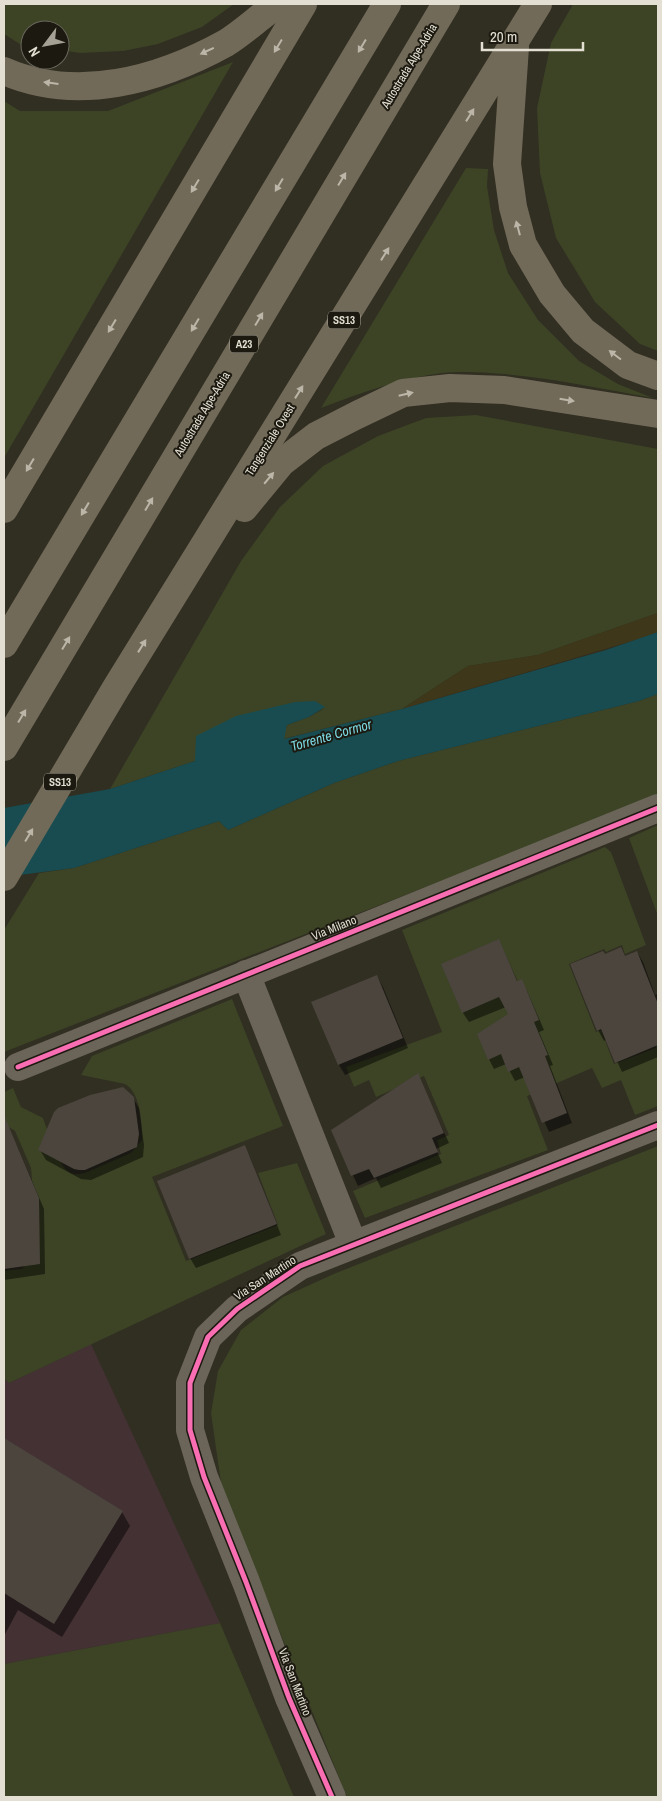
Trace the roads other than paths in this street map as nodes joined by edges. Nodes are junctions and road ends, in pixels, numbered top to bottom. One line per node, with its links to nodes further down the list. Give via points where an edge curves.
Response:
1 (275, 4): 7 (highway, one-way to 7, via 226,42 178,65 136,80 96,86 49,84)
2 (302, 4): 10 (highway, one-way to 10)
3 (387, 4): 12 (highway, one-way to 12)
4 (446, 4): 13 (highway, Autostrada Alpe-Adria / A23, one-way to 4)
5 (538, 4): 6 (highway, Tangenziale Ovest / SS13)
6 (515, 43): 8 (highway, one-way to 6, via 628,364 583,331 552,294 523,246 507,164); 11 (highway, Tangenziale Ovest / SS13, one-way to 6)
7 (4, 71)
8 (658, 376)
9 (658, 414): 11 (highway, SS13, one-way to 9, via 281,463 316,436 403,393 450,388 504,390)
10 (4, 509)
11 (172, 597): 15 (highway, Tangenziale Ovest / SS13, one-way to 11)
12 (4, 644)
13 (4, 747)
14 (658, 808): 16 (street, Via Milano)
15 (4, 877)
16 (246, 974): 17 (street, Via Milano); 19 (street)
17 (18, 1067)
18 (658, 1126): 19 (street, Via San Martino)
19 (354, 1244): 20 (street, Via San Martino, via 300,1266 237,1309 208,1337 190,1383 190,1430 204,1477 289,1698)
20 (332, 1797)

